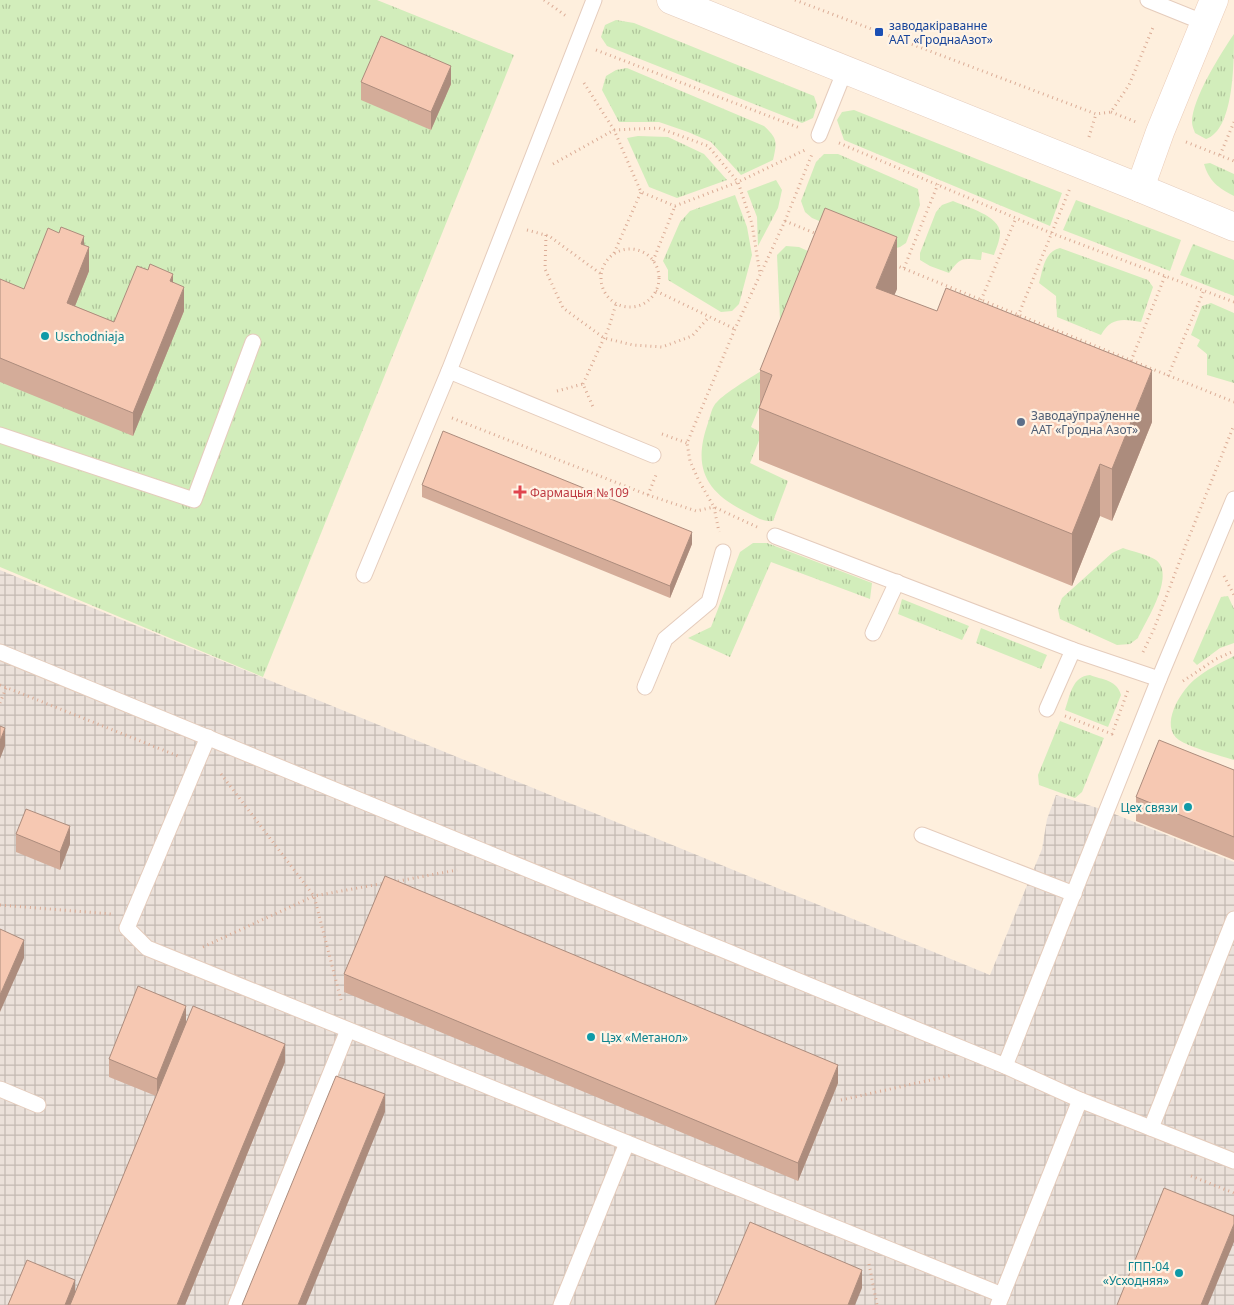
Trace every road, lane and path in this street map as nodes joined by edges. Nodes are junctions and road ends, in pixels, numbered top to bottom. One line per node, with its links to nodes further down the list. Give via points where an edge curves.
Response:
1 (544, 0): 7 (path)
2 (594, 0): 7 (lane)
3 (671, 0): 9 (street)
4 (795, 0): 5 (path, via 1096,114 1111,112 1129,85)
5 (1155, 3): 6 (lane)
6 (1210, 12): 18 (street)
7 (582, 29): 46 (lane)
8 (591, 56): 13 (path, via 595,49)
9 (845, 70): 13 (lane); 18 (street)
10 (580, 76): 12 (path)
11 (1234, 122): 14 (path)
12 (614, 130): 15 (path); 16 (path, via 658,128 708,146); 19 (path)
13 (817, 140): 16 (path); 17 (path); 22 (path)
14 (1220, 155)
15 (546, 168)
16 (738, 182): 20 (path); 33 (path, via 752,224)
17 (938, 184): 21 (path); 31 (path)
18 (1140, 188): 23 (street)
19 (641, 192): 20 (path); 28 (path)
20 (676, 206): 29 (path)
21 (1016, 218): 25 (path); 37 (path)
22 (785, 221): 27 (path); 33 (path)
23 (1234, 227)
24 (524, 229): 26 (path)
25 (1051, 234): 34 (path); 40 (path)
26 (546, 235): 32 (path); 43 (path, via 546,269 563,308)
27 (822, 236)
28 (614, 254): 29 (path, via 635,250); 32 (path, via 605,262)
29 (653, 260): 36 (path, via 658,270)
30 (895, 265): 31 (path)
31 (904, 268): 37 (path)
32 (601, 274): 39 (path, via 602,286)
33 (760, 275): 42 (path)
34 (1165, 276): 35 (path); 45 (path)
35 (1204, 290): 38 (path); 47 (path)
36 (656, 291): 39 (path, via 639,306); 41 (path)
37 (981, 300): 40 (path)
38 (1234, 302)
39 (616, 304): 43 (path)
40 (1018, 316): 45 (path)
41 (709, 317): 42 (path); 43 (path, via 692,336 662,347)
42 (735, 329): 56 (path)
43 (604, 338): 48 (path)
44 (253, 342): 55 (lane, via 194,500)
45 (1131, 361): 47 (path)
46 (449, 371): 51 (lane); 57 (lane)
47 (1168, 376): 50 (path)
48 (583, 384): 49 (path); 52 (path)
49 (552, 393)
50 (1234, 402)
51 (432, 410): 59 (path, via 648,495 696,511); 63 (lane)
52 (595, 412)
53 (1234, 425): 70 (path)
54 (661, 434): 56 (path)
55 (0, 435)
56 (687, 443): 59 (path, via 690,461)
57 (652, 455)
58 (1234, 499): 71 (lane)
59 (714, 507): 60 (path); 61 (path)
60 (776, 536): 64 (lane)
61 (723, 552): 74 (lane, via 709,602 665,639)
62 (1223, 573): 65 (path)
63 (364, 575)
64 (897, 582): 66 (lane); 67 (lane)
65 (1234, 595)
66 (873, 633)
67 (1073, 650): 70 (lane); 77 (lane)
68 (1234, 651): 72 (path)
69 (0, 652): 78 (lane)
70 (1134, 671): 71 (lane); 77 (path, via 1112,734)
71 (1159, 679): 83 (lane)
72 (1180, 683)
73 (0, 685): 75 (path)
74 (646, 687)
75 (6, 688): 76 (path); 79 (path)
76 (0, 703)
77 (1047, 709)
78 (208, 737): 79 (lane); 90 (lane)
79 (196, 763): 86 (lane)
80 (221, 774): 84 (path)
81 (922, 835): 83 (lane)
82 (457, 870): 84 (path)
83 (1074, 894): 90 (lane)
84 (314, 896): 88 (path); 89 (path)
85 (0, 905): 86 (path)
86 (132, 916): 88 (lane, via 126,928 147,948)
87 (1234, 919): 96 (lane)
88 (176, 960): 89 (lane)
89 (348, 1030): 97 (lane); 103 (lane)
90 (1005, 1066): 94 (lane)
91 (953, 1075): 93 (path)
92 (0, 1089): 95 (lane)
93 (840, 1100)
94 (1080, 1100): 96 (lane); 102 (lane)
95 (38, 1105)
96 (1151, 1128): 98 (lane)
97 (627, 1143): 101 (lane); 104 (lane)
98 (1234, 1161)
99 (1191, 1176): 100 (path)
100 (1234, 1194)
101 (864, 1239): 102 (lane); 105 (path)
102 (1000, 1300)
103 (236, 1305)
104 (561, 1305)
105 (877, 1305)

